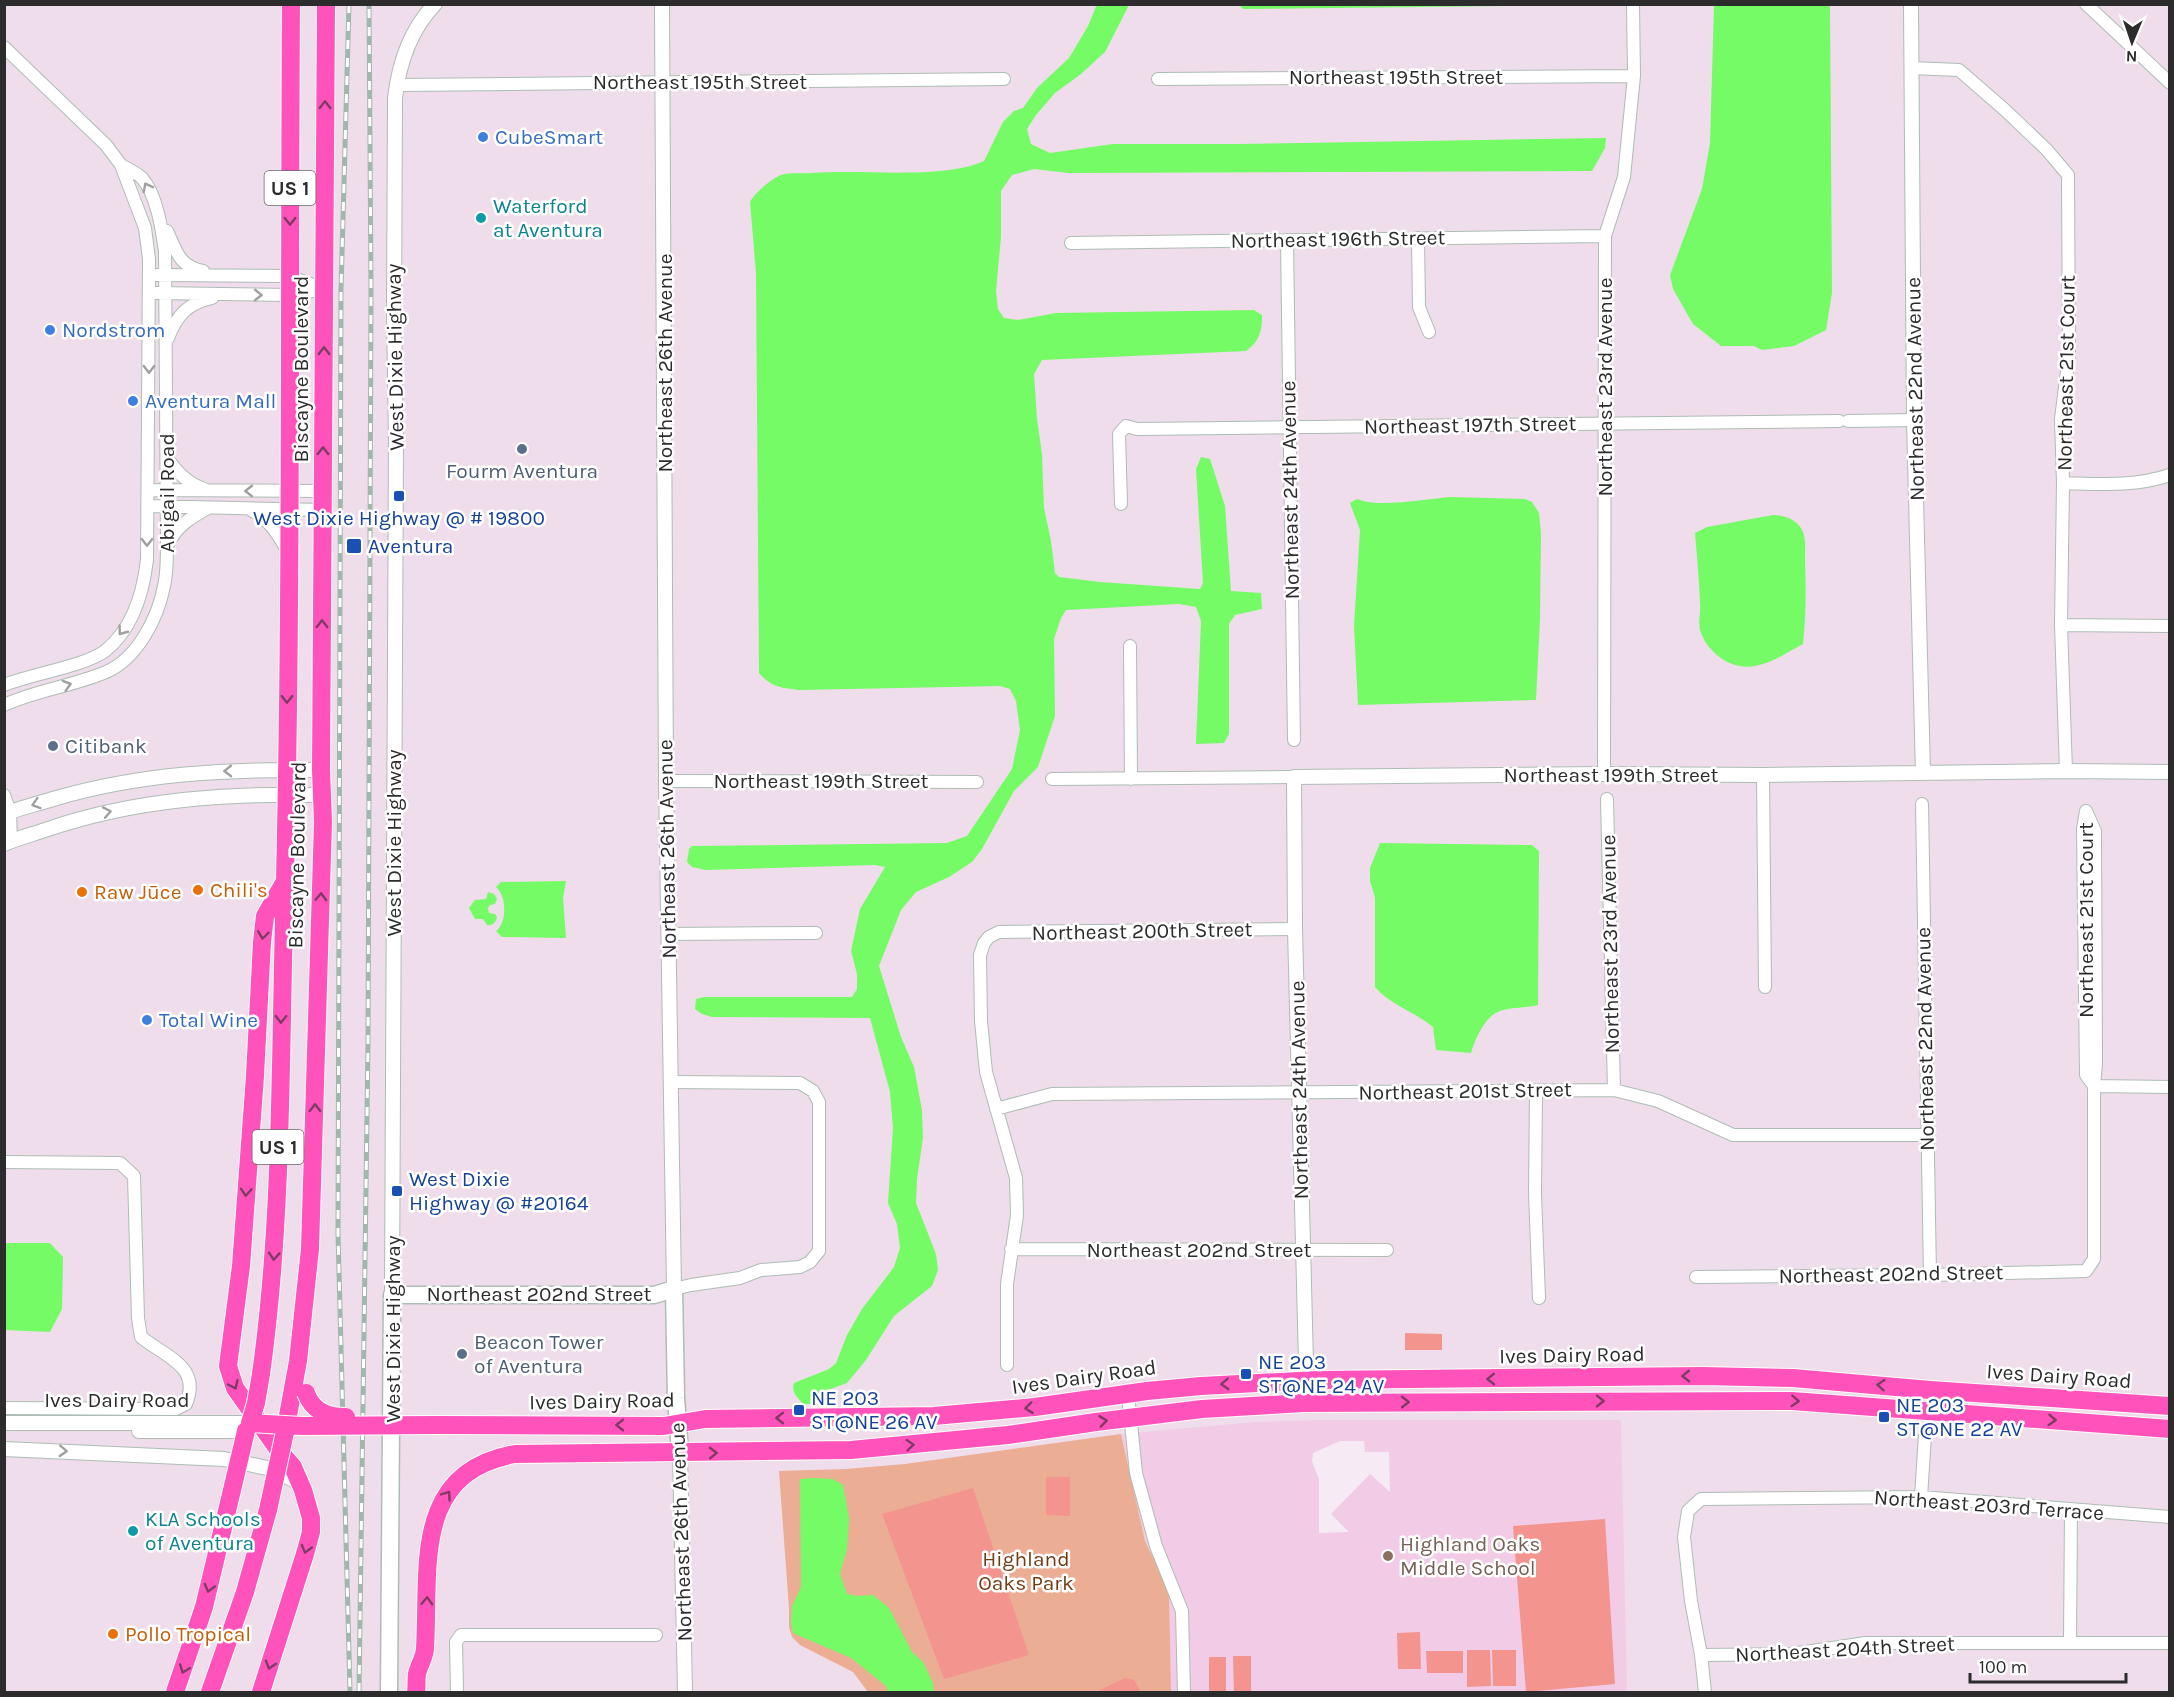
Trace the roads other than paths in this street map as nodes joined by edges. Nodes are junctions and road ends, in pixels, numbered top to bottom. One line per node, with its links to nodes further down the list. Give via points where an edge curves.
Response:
1 (291, 4): 25 (main road, Biscayne Boulevard / US 1, one-way to 25)
2 (326, 4): 26 (main road, Biscayne Boulevard / US 1, one-way to 2)
3 (435, 4): 15 (street, West Dixie Highway, via 411,39)
4 (662, 4): 13 (street, Northeast 26th Avenue)
5 (1633, 4): 10 (street, Northeast 23rd Avenue)
6 (1911, 4): 9 (street, Northeast 22nd Avenue)
7 (2086, 4): 14 (street)
8 (4, 47): 16 (street, Abigail Road)
9 (1911, 68): 33 (street, Northeast 22nd Avenue); 38 (street, Northeast 21st Court, via 1959,70 2047,150 2068,175 2069,355 2061,419)
10 (1634, 76): 12 (street, Northeast 195th Street); 18 (street, Northeast 23rd Avenue, via 1624,177)
11 (1004, 79): 13 (street, Northeast 195th Street)
12 (1158, 79)
13 (663, 83): 15 (street, Northeast 195th Street); 67 (street, Northeast 26th Avenue)
14 (2169, 83)
15 (397, 85): 97 (street, West Dixie Highway)
16 (122, 165): 17 (street, Abigail Road, one-way to 16, via 142,178); 22 (street, Abigail Road, via 145,228)
17 (159, 219): 23 (street, Abigail Road); 24 (street, via 182,262 198,270)
18 (1605, 236): 19 (street, Northeast 196th Street); 34 (street, Northeast 23rd Avenue)
19 (1418, 238): 20 (street, Northeast 196th Street); 31 (street, via 1419,307)
20 (1287, 240): 21 (street, Northeast 196th Street); 35 (street, Northeast 24th Avenue)
21 (1071, 243)
22 (149, 274): 23 (street); 27 (street, Abigail Road)
23 (165, 275): 24 (street); 28 (street, Abigail Road)
24 (225, 275): 25 (street)
25 (289, 276): 26 (street); 30 (main road, Biscayne Boulevard / US 1)
26 (324, 289): 30 (street); 43 (main road, Biscayne Boulevard / US 1, one-way to 26)
27 (149, 292): 28 (street); 39 (street, Abigail Road, one-way to 39)
28 (164, 293): 29 (street); 32 (street, Abigail Road)
29 (227, 294): 30 (street, one-way to 30); 32 (street, via 184,310)
30 (289, 295): 42 (main road, Biscayne Boulevard / US 1)
31 (1429, 332)
32 (165, 345): 36 (street, Abigail Road)
33 (1914, 420): 34 (street, Northeast 197th Street); 60 (street, Northeast 22nd Avenue)
34 (1606, 423): 35 (street, Northeast 197th Street); 62 (street, Northeast 23rd Avenue)
35 (1290, 427): 44 (street, Northeast 197th Street, via 1126,426 1119,434); 56 (street, Northeast 24th Avenue)
36 (167, 458): 40 (street, Abigail Road); 41 (street, via 190,483)
37 (2169, 476): 38 (street, via 2116,485)
38 (2063, 483): 51 (street, Northeast 21st Court)
39 (148, 490): 40 (street); 45 (street, Abigail Road)
40 (167, 490): 41 (street); 46 (street, Abigail Road)
41 (211, 490): 42 (street, one-way to 41)
42 (288, 500): 43 (street); 43 (street); 48 (street); 50 (main road, Biscayne Boulevard / US 1)
43 (323, 500): 58 (main road, Biscayne Boulevard / US 1, one-way to 43)
44 (1121, 504)
45 (148, 506): 46 (street); 54 (street, Abigail Road, one-way to 54, via 145,578 139,602 120,636 104,651 85,660)
46 (167, 506): 47 (street); 49 (street, Abigail Road)
47 (209, 507): 48 (street); 49 (street, via 175,531)
48 (247, 508): 50 (street, via 264,518)
49 (167, 545): 55 (street, Abigail Road, one-way to 49, via 99,675 127,656 150,626 161,598)
50 (288, 552): 57 (main road, Biscayne Boulevard / US 1, one-way to 57)
51 (2061, 625): 52 (street); 59 (street, Northeast 21st Court)
52 (2169, 626)
53 (1130, 646): 66 (street)
54 (4, 685)
55 (7, 706)
56 (1294, 740)
57 (286, 770): 58 (street); 69 (main road, Biscayne Boulevard / US 1); 74 (street, one-way to 74, via 212,771 144,778 83,790)
58 (321, 770): 71 (main road, Biscayne Boulevard / US 1)
59 (2066, 771): 60 (street, Northeast 199th Street); 61 (street, Northeast 199th Street)
60 (1923, 772): 63 (street, Northeast 199th Street)
61 (2169, 772)
62 (1604, 774): 63 (street, Northeast 199th Street); 64 (street, Northeast 199th Street)
63 (1762, 775): 80 (street)
64 (1294, 777): 66 (street, Northeast 199th Street); 77 (street, Northeast 24th Avenue)
65 (1052, 779): 66 (street, Northeast 199th Street)
66 (1131, 779)
67 (666, 781): 68 (street, Northeast 199th Street); 79 (street, Northeast 26th Avenue)
68 (976, 782)
69 (287, 794): 71 (street); 75 (street, one-way to 69, via 89,815 152,803); 76 (main road, Biscayne Boulevard / US 1)
70 (4, 795): 74 (street)
71 (322, 795): 101 (main road, Biscayne Boulevard / US 1, one-way to 71, via 298,1361 311,1230)
72 (1607, 799): 84 (street, Northeast 23rd Avenue)
73 (1922, 804): 88 (street, Northeast 22nd Avenue)
74 (7, 813): 75 (street)
75 (7, 839)
76 (285, 882): 112 (main road, Biscayne Boulevard / US 1, one-way to 112, bridge, via 276,1223 261,1374); 118 (main road, one-way to 118, via 265,916 243,1232 228,1366 235,1388 293,1467)
77 (1295, 929): 86 (street, Northeast 24th Avenue); 87 (street, Northeast 200th Street, via 999,932 989,937 980,955 981,1021 986,1072)
78 (816, 933): 79 (street)
79 (669, 934): 81 (street, Northeast 26th Avenue)
80 (1766, 987)
81 (671, 1082): 96 (street, Northeast 26th Avenue); 96 (street, Northeast 202nd Street, via 800,1083 813,1091 819,1102 819,1251 800,1267 761,1270 740,1278)
82 (2094, 1086): 82 (street, Northeast 21st Court, via 2095,831 2086,811 2086,1075); 83 (street); 93 (street, Northeast 21st Court, via 2094,1259)
83 (2169, 1087)
84 (1614, 1090): 85 (street, Northeast 201st Street); 88 (street, Northeast 201st Street, via 1658,1101 1733,1135)
85 (1536, 1091): 86 (street, Northeast 201st Street); 98 (street)
86 (1300, 1093): 87 (street, Northeast 201st Street, via 1052,1094); 91 (street, Northeast 24th Avenue)
87 (996, 1109): 90 (street, via 1016,1178 1017,1215)
88 (1927, 1135): 94 (street, Northeast 22nd Avenue)
89 (4, 1162): 105 (street, via 120,1163 134,1176 141,1337 175,1359 189,1381 186,1404 176,1409)
90 (1011, 1249): 91 (street, Northeast 202nd Street); 99 (street)
91 (1303, 1250): 92 (street, Northeast 202nd Street); 100 (street, Northeast 24th Avenue)
92 (1387, 1250)
93 (2086, 1271): 94 (street, Northeast 202nd Street)
94 (1930, 1275): 95 (street, Northeast 202nd Street)
95 (1696, 1277)
96 (674, 1289): 97 (main road, Northeast 202nd Street, via 654,1295); 108 (main road, Northeast 26th Avenue)
97 (392, 1295): 130 (main road, West Dixie Highway)
98 (1539, 1298)
99 (1006, 1365)
100 (1305, 1381): 102 (main road, Ives Dairy Road, one-way to 102); 103 (street, Northeast 24th Avenue); 104 (main road, Ives Dairy Road, one-way to 100, via 1793,1378)
101 (300, 1393): 110 (main road); 111 (main road, bridge, via 322,1413 350,1417)
102 (1128, 1394): 106 (street); 108 (main road, Ives Dairy Road, one-way to 108, via 954,1415 705,1419)
103 (1304, 1403): 106 (main road); 113 (main road, one-way to 113, via 1792,1401)
104 (2169, 1406)
105 (4, 1408)
106 (1131, 1418): 117 (main road, one-way to 106, via 851,1450 998,1437); 135 (street, via 1143,1502 1182,1611)
107 (4, 1423): 109 (street, Ives Dairy Road)
108 (678, 1423): 111 (main road, Ives Dairy Road, one-way to 111, bridge); 117 (main road, Northeast 26th Avenue)
109 (198, 1426): 112 (street, Ives Dairy Road); 114 (street, Ives Dairy Road)
110 (286, 1426): 111 (main road, Ives Dairy Road, bridge); 112 (main road, Ives Dairy Road, bridge); 128 (main road, bridge, via 245,1592)
111 (367, 1426)
112 (248, 1427): 127 (main road, Biscayne Boulevard / US 1, one-way to 127, bridge, via 204,1607)
113 (2169, 1428)
114 (4, 1432)
115 (1925, 1435): 119 (street)
116 (4, 1449): 118 (street, one-way to 118, via 224,1459 272,1469)
117 (680, 1453): 125 (main road, one-way to 117, via 431,1532 446,1496 466,1475 491,1461 515,1454); 134 (street, Northeast 26th Avenue)
118 (299, 1483): 129 (main road, one-way to 129, via 309,1509 311,1532)
119 (1921, 1497): 120 (street, Northeast 203rd Terrace); 126 (street, Northeast 203rd Terrace, via 1701,1499 1688,1511 1684,1537)
120 (2071, 1510): 121 (street, Northeast 203rd Terrace); 123 (street)
121 (2169, 1517)
122 (656, 1635): 133 (street, via 459,1636)
123 (2070, 1643): 124 (street, Northeast 204th Street); 126 (street, Northeast 204th Street, via 1866,1643 1792,1654)
124 (2169, 1643)
125 (425, 1651): 131 (main road); 132 (main road)
126 (1701, 1655): 136 (street)
127 (175, 1692)
128 (210, 1692)
129 (261, 1692)
130 (388, 1692)
131 (416, 1692)
132 (429, 1692)
133 (457, 1692)
134 (685, 1692)
135 (1184, 1692)
136 (1705, 1692)

